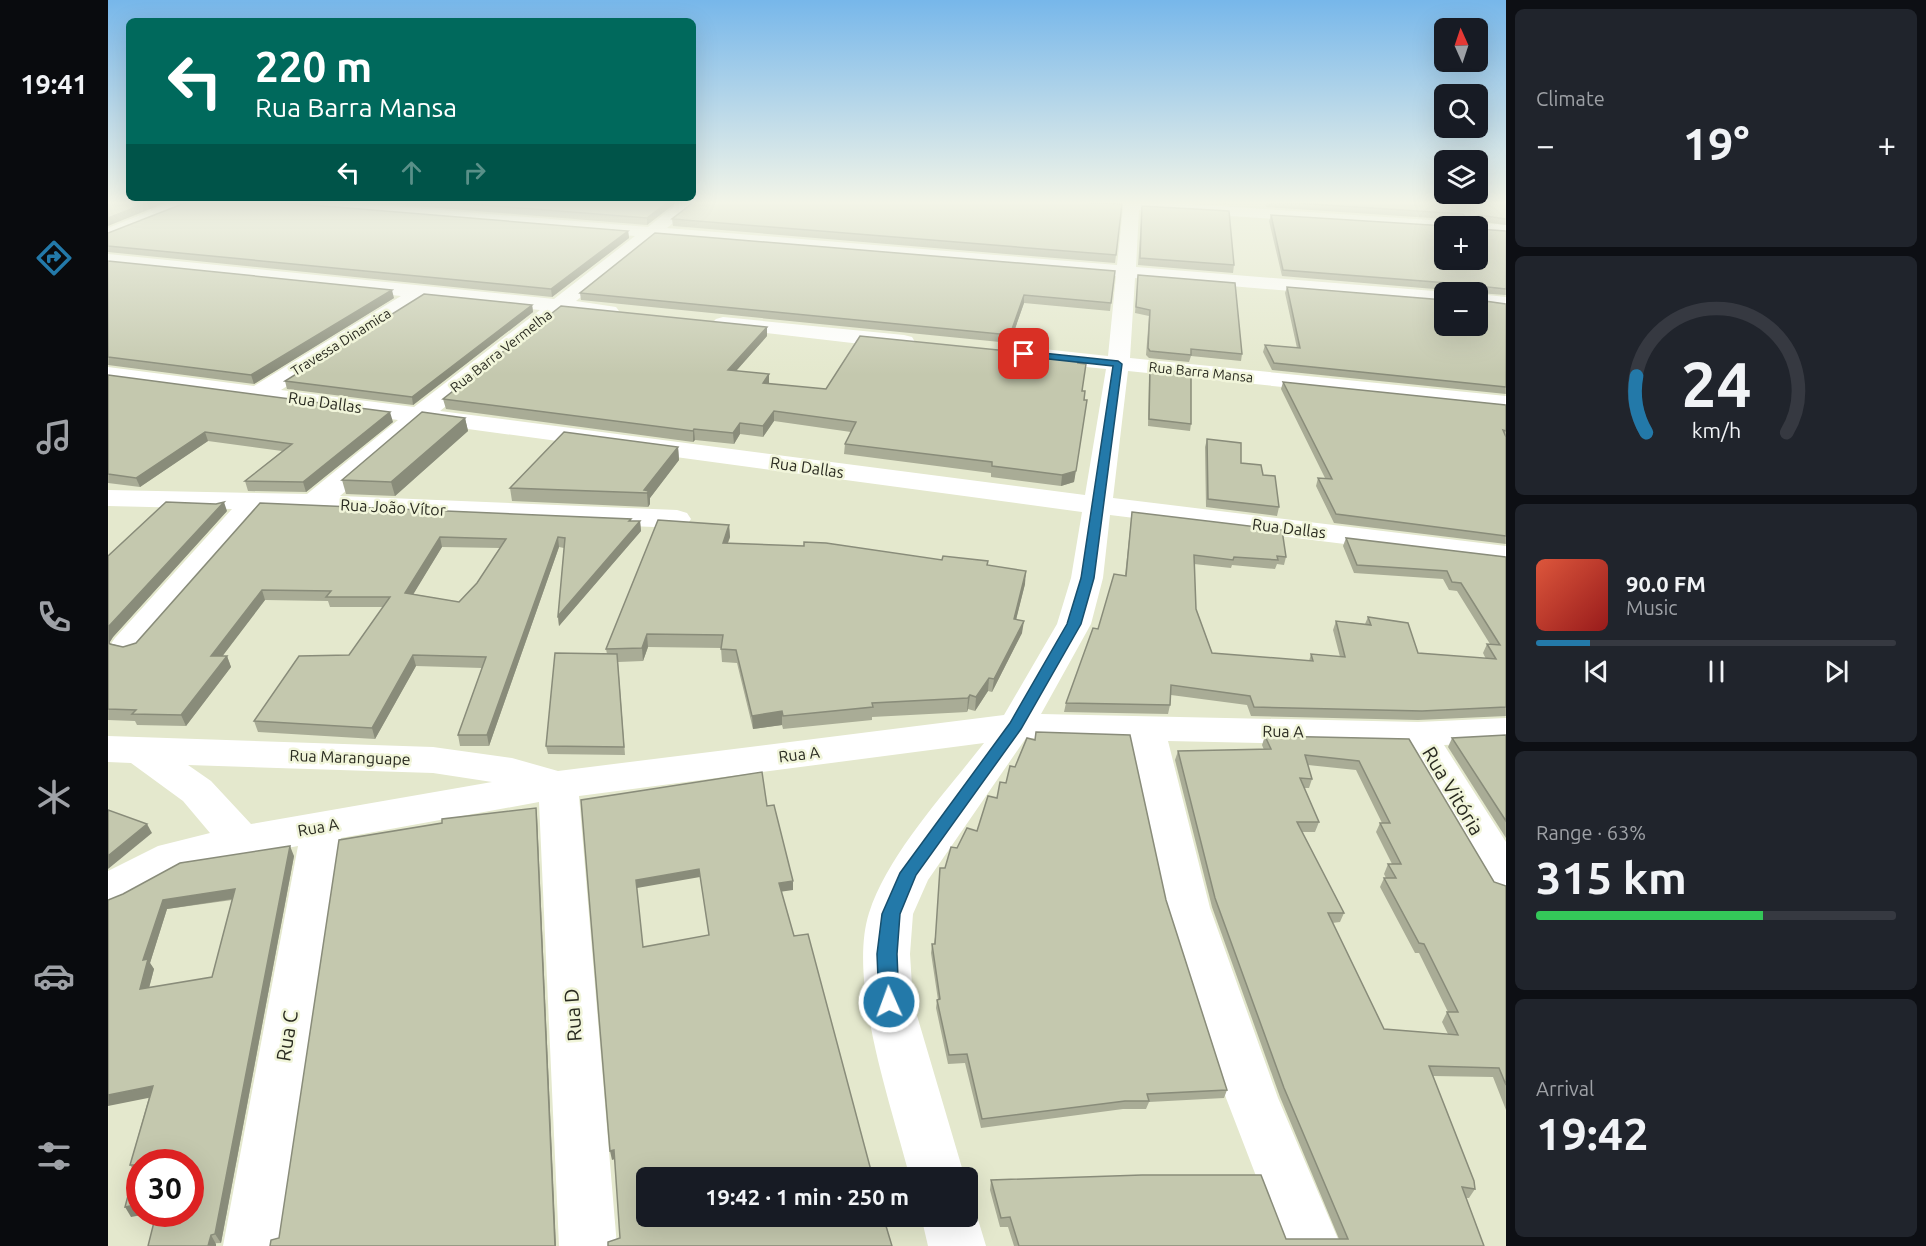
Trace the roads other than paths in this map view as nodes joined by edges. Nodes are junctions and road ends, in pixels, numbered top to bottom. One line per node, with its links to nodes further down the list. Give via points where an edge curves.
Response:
1 (618, 259): 10 (street, Rua Barra Vermelha)
2 (983, 259): 5 (street)
3 (1128, 259): 5 (street)
4 (108, 260): 6 (street)
5 (1127, 271): 7 (street); 15 (street)
6 (421, 292): 10 (street); 17 (street, Travessa Dinamica)
7 (1434, 297)
8 (1488, 301): 9 (street)
9 (1506, 303)
10 (558, 306): 11 (street); 19 (street, Rua Barra Vermelha)
11 (630, 313)
12 (701, 321): 13 (street)
13 (927, 344)
14 (999, 351): 15 (street, Rua Barra Mansa)
15 (1118, 364): 18 (street, Rua Barra Mansa); 23 (street)
16 (108, 374): 17 (street, Rua Dallas)
17 (260, 393): 19 (street, Rua Dallas)
18 (1506, 403)
19 (419, 415): 22 (street, Rua Barra Vermelha); 23 (street, Rua Dallas)
20 (108, 498): 21 (street, Rua João Vítor)
21 (253, 503): 22 (street, Rua João Vítor); 26 (street)
22 (314, 503): 24 (street, Rua João Vítor)
23 (1097, 505): 25 (street, Rua Dallas); 27 (street, via 1087,578 1074,624)
24 (677, 519)
25 (1506, 555)
26 (127, 645)
27 (1016, 726): 28 (street, Rua A); 32 (street, Rua A); 37 (street, via 909,873 891,914 887,954 889,1002)
28 (1146, 729): 30 (street, Rua A); 42 (street, via 1188,908 1252,1098)
29 (1506, 730): 30 (street, Rua A)
30 (1418, 734): 35 (street, Rua Vitória)
31 (124, 750): 32 (street, Rua Maranguape, via 433,760 512,772); 34 (street, Rua Maranguape, via 197,791)
32 (558, 785): 33 (street, Rua A); 40 (street, Rua D)
33 (322, 826): 34 (street, Rua A); 39 (street, Rua C)
34 (242, 841): 36 (street, Rua A, via 173,857)
35 (1506, 878)
36 (108, 893)
37 (935, 1167)
38 (952, 1227): 41 (street)
39 (252, 1246)
40 (588, 1246)
41 (957, 1246)
42 (1312, 1246)

